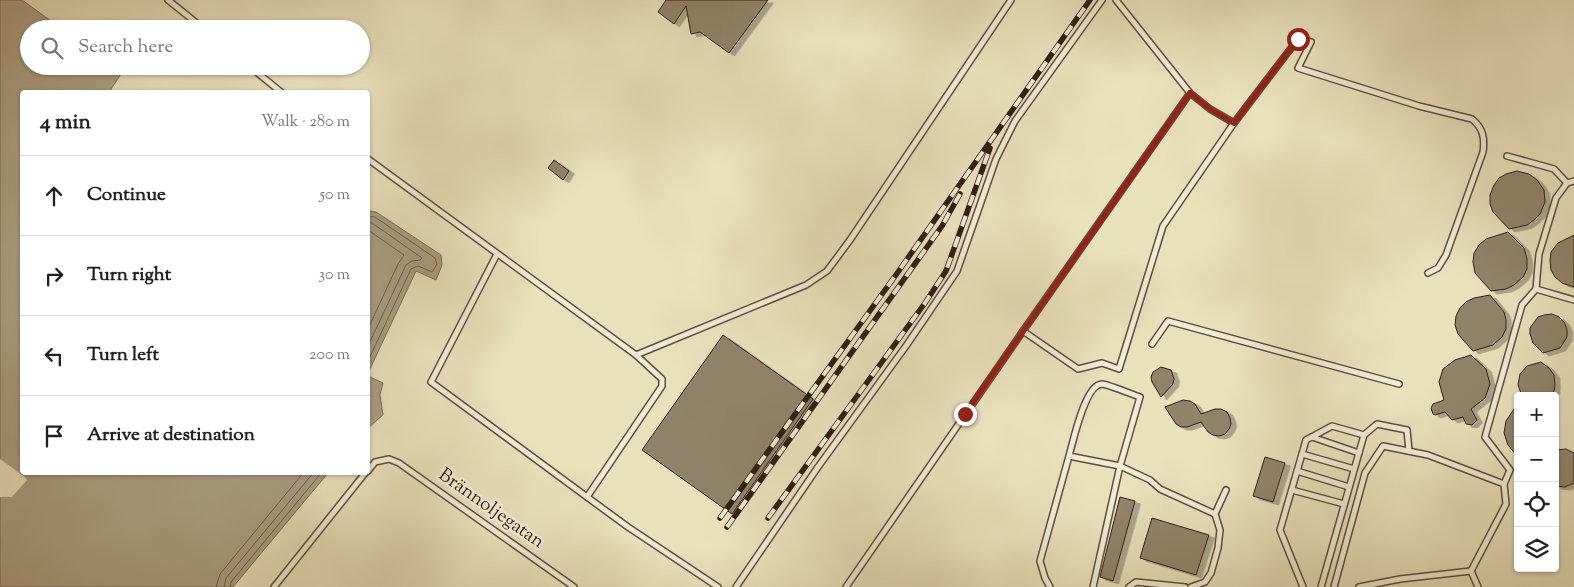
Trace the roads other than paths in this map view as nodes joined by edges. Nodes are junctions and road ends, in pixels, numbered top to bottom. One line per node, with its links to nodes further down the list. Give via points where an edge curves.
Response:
1 (168, 0): 5 (lane)
2 (1011, 0): 20 (lane, via 827,271 806,286)
3 (1102, 0): 44 (lane, via 1015,121 996,158 957,271)
4 (1116, 0): 8 (lane)
5 (193, 20)
6 (260, 75): 7 (lane)
7 (278, 90)
8 (1190, 93): 9 (lane); 18 (lane)
9 (1234, 123): 15 (lane, via 1298,39 1311,42 1298,68 1478,123 1484,140 1482,152 1446,255 1438,268); 18 (lane, via 1163,226 1119,369 1102,363 1078,369)
10 (1508, 156): 13 (lane, via 1554,169)
11 (370, 160): 14 (lane)
12 (1574, 182): 13 (lane)
13 (1566, 183): 16 (lane, via 1556,198 1539,254)
14 (497, 254): 20 (lane); 37 (lane, via 431,382)
15 (1428, 273)
16 (1536, 289): 17 (lane); 33 (lane, via 1522,305 1486,437 1510,470)
17 (1574, 300)
18 (1024, 331): 45 (lane)
19 (1152, 344): 21 (lane, via 1168,321)
20 (636, 355): 37 (lane, via 662,379 662,386)
21 (1399, 384)
22 (1364, 435): 23 (lane, via 1332,426); 24 (lane, via 1377,424 1407,430); 25 (lane)
23 (1312, 437): 25 (lane); 26 (lane, via 1306,440)
24 (1409, 451): 33 (lane); 53 (lane, via 1384,446 1365,473)
25 (1359, 453): 30 (lane)
26 (1302, 454): 30 (lane); 31 (lane)
27 (1069, 456): 28 (lane); 28 (lane, via 1087,397 1094,387 1102,384 1140,397); 46 (lane, via 1040,561)
28 (1120, 466): 39 (lane, via 1150,480 1160,489); 47 (lane)
29 (370, 468): 42 (lane, Brännoljegatan, via 374,462 388,459 399,463)
30 (1354, 469): 34 (lane)
31 (1297, 471): 34 (lane); 36 (lane)
32 (365, 475): 41 (lane)
33 (1504, 484): 40 (lane, via 1506,504)
34 (1349, 486): 38 (lane)
35 (1226, 490): 39 (lane)
36 (1292, 490): 38 (lane); 51 (lane, via 1280,530)
37 (587, 496): 43 (lane)
38 (1344, 504): 52 (lane)
39 (1216, 514): 50 (lane, via 1220,530 1211,573 1205,582)
40 (1470, 571): 54 (lane); 55 (lane)
41 (274, 587)
42 (574, 587)
43 (718, 587)
44 (736, 587)
45 (846, 587)
46 (1050, 587)
47 (1093, 587)
48 (1129, 587): 49 (lane, via 1136,582)
49 (1185, 587)
50 (1191, 587)
51 (1302, 587)
52 (1321, 587)
53 (1334, 587)
54 (1359, 587)
55 (1478, 587)

